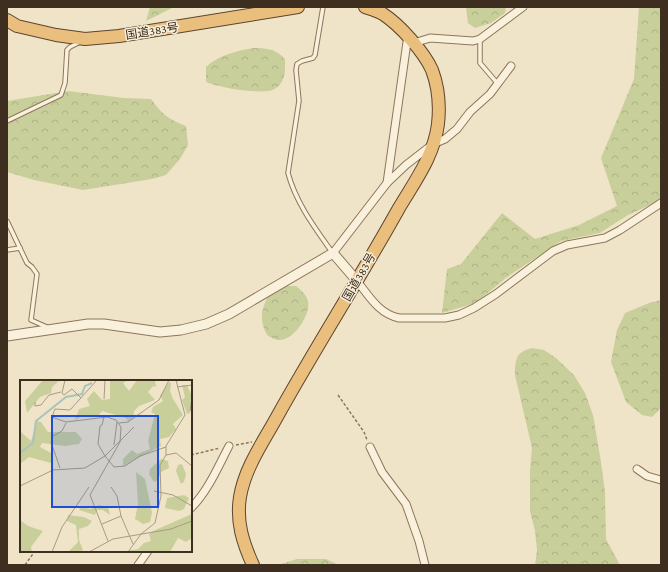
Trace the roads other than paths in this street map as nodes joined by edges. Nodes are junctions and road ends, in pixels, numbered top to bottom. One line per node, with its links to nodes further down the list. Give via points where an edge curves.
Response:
1 (298, 7): 6 (highway, 国道383号, via 119,36)
2 (323, 7): 18 (lane, via 314,58 302,61 296,70 299,100 288,173 314,227)
3 (366, 7): 7 (highway, 国道383号, via 382,13)
4 (523, 7): 8 (street)
5 (7, 20): 6 (highway, 国道383号, via 17,26 56,35)
6 (88, 38): 11 (lane, via 67,50 65,83 61,95)
7 (411, 39): 8 (street); 12 (highway, 国道383号, via 431,68 438,95 438,124); 13 (street)
8 (480, 39): 10 (lane, via 480,62)
9 (511, 66): 10 (street)
10 (498, 84): 12 (street, via 457,129 445,139)
11 (7, 121)
12 (433, 144): 13 (street); 19 (highway, 国道383号, via 428,160)
13 (387, 183): 18 (street)
14 (661, 203): 19 (street, via 605,238 567,245 553,251 496,294 459,315 444,318 391,316 382,311)
15 (7, 221): 16 (lane)
16 (20, 248): 17 (lane); 20 (lane, via 36,274 31,320)
17 (7, 250)
18 (333, 253): 19 (street); 20 (street, via 229,314 206,324 160,332 104,324)
19 (357, 281): 29 (highway, 国道383号, via 299,377 245,476 239,518 243,542)
20 (52, 329): 21 (street)
21 (7, 336)
22 (229, 446): 26 (street, via 207,487)
23 (370, 447): 30 (street, via 382,472 406,504)
24 (637, 469): 25 (street)
25 (661, 480)
26 (192, 507)
27 (147, 552): 28 (street)
28 (138, 565)
29 (254, 565)
30 (425, 565)

